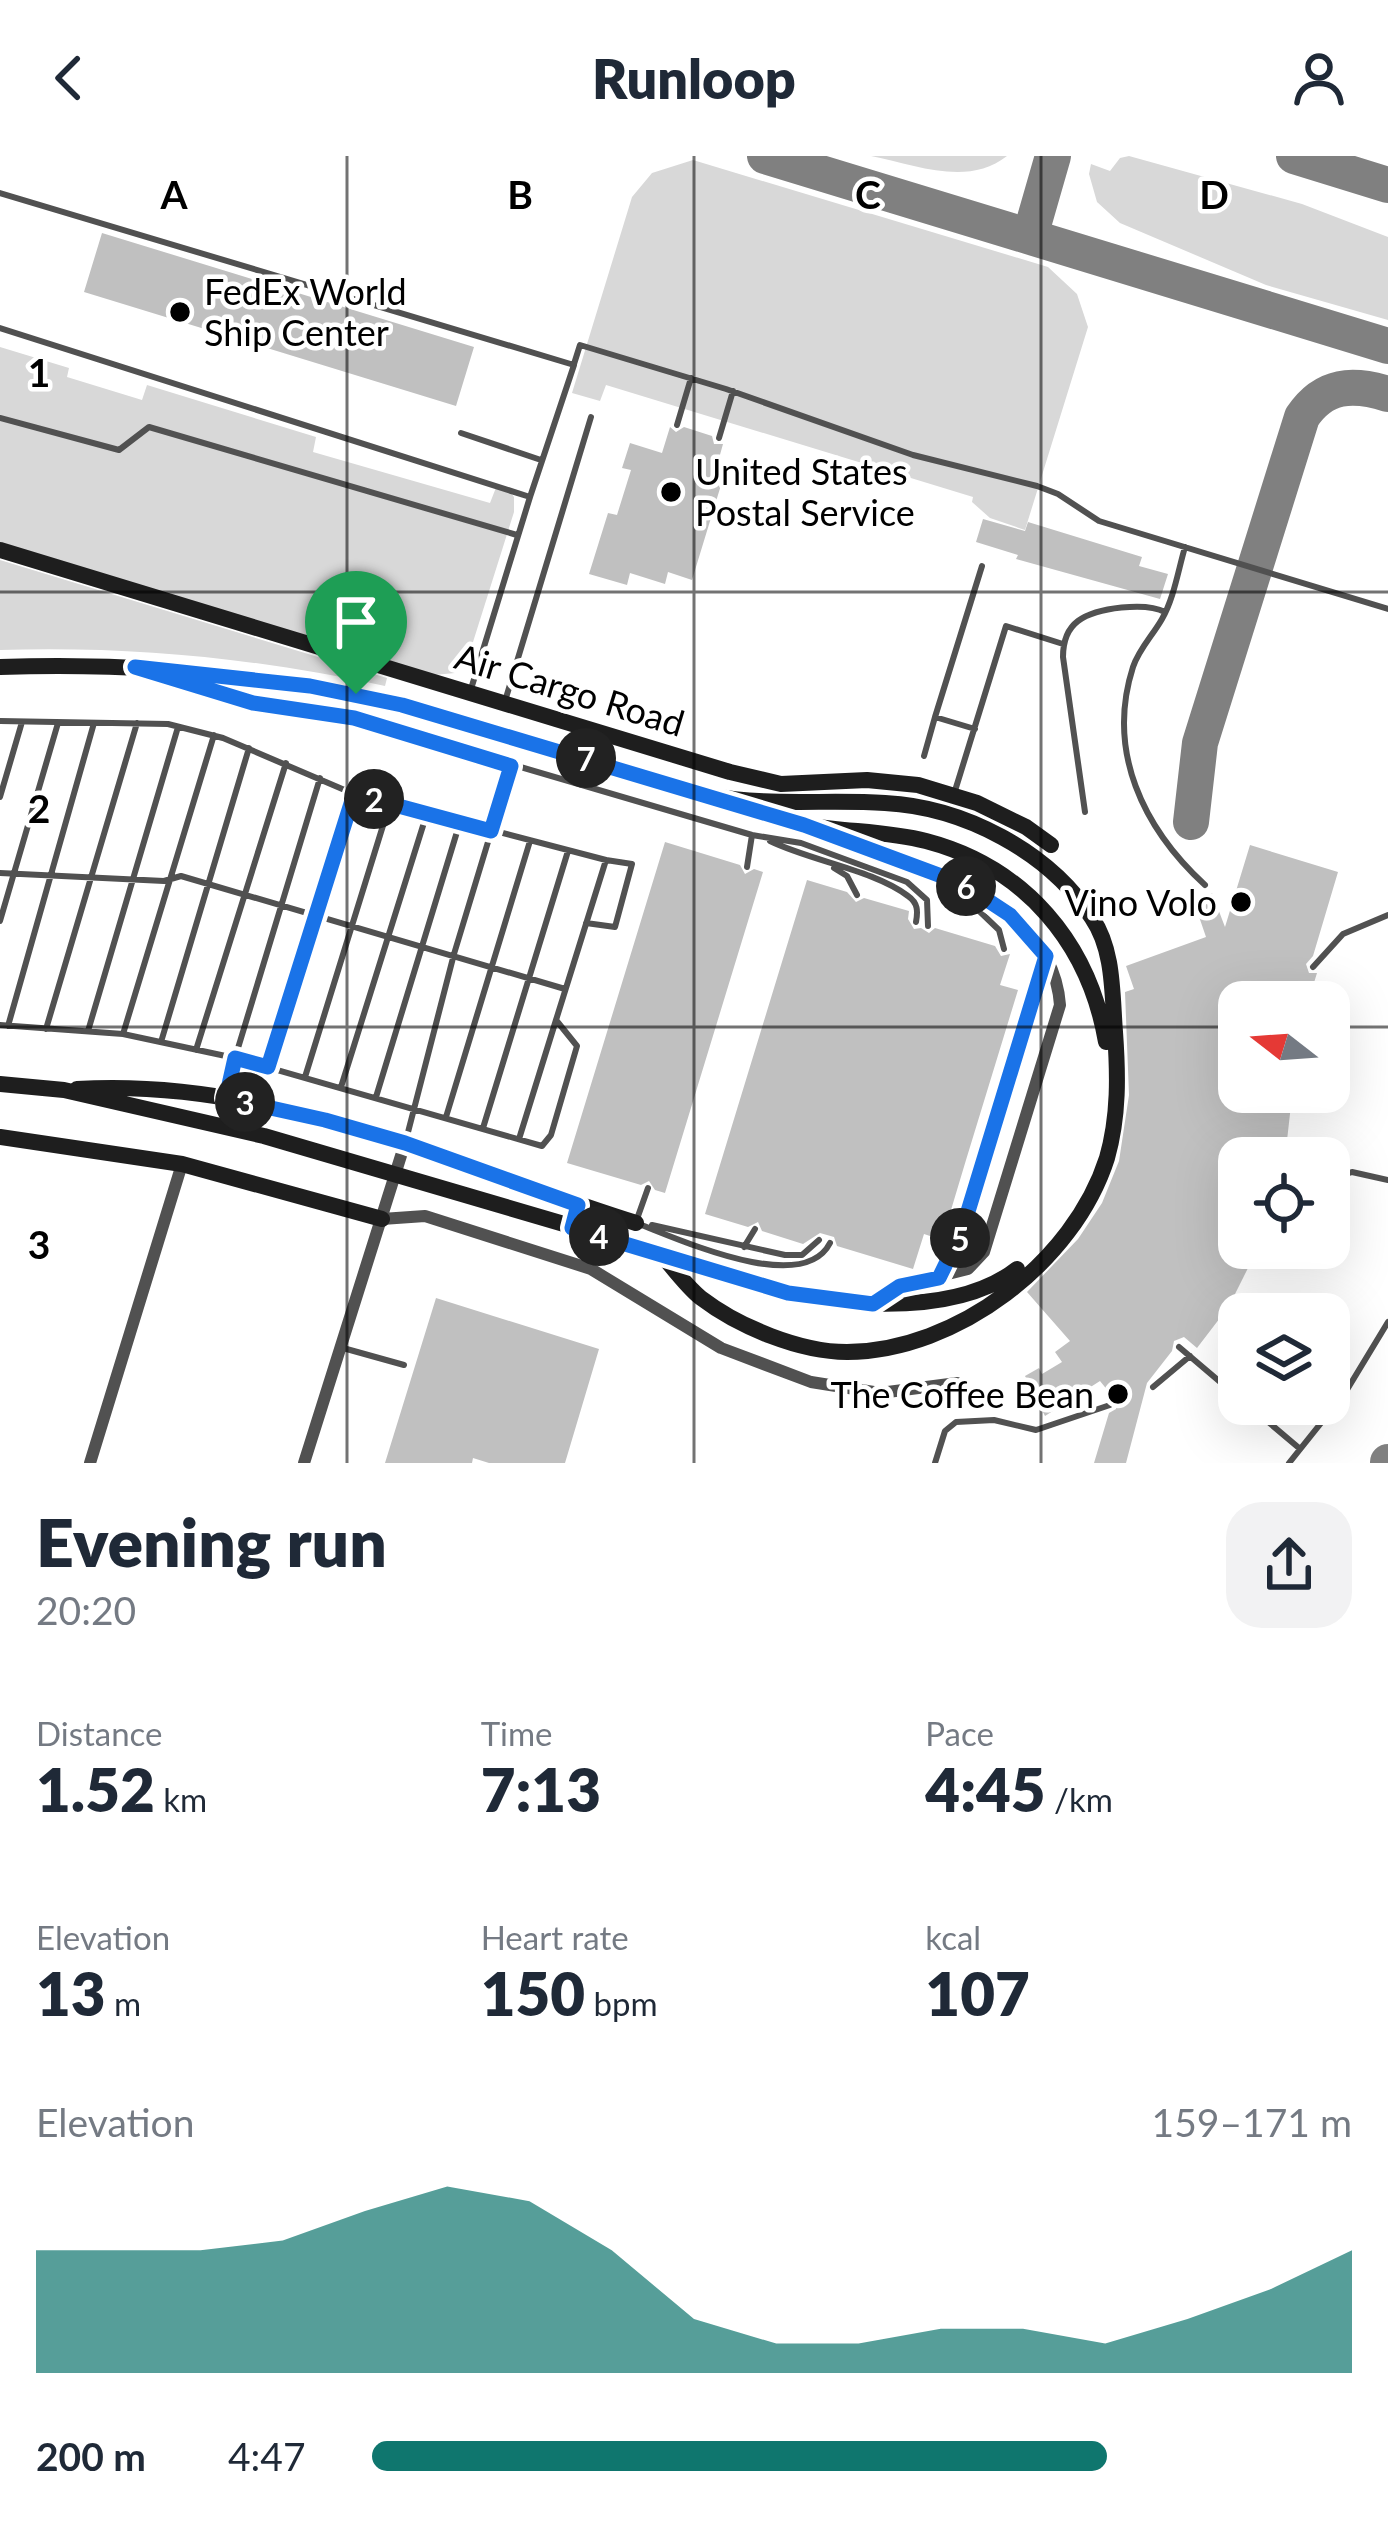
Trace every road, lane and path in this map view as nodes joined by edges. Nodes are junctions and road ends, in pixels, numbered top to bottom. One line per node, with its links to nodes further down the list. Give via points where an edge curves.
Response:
1 (0, 193): 3 (lane)
2 (0, 328): 12 (lane)
3 (574, 365): 4 (lane, via 580,346); 11 (lane)
4 (691, 378): 5 (lane); 8 (lane)
5 (733, 391): 10 (lane); 14 (lane, via 913,455 1050,490 1090,518)
6 (591, 417): 23 (lane)
7 (0, 418): 13 (lane, via 119,449 149,427)
8 (677, 425)
9 (461, 433): 11 (lane)
10 (718, 438)
11 (541, 460): 12 (lane)
12 (530, 497): 13 (lane)
13 (518, 536): 22 (lane)
14 (1185, 548): 17 (lane); 18 (lane)
15 (0, 550): 22 (main road, Air Cargo Road)
16 (982, 566): 24 (lane)
17 (1388, 609)
18 (1166, 612): 19 (lane, via 1150,606 1088,616); 64 (lane, via 1133,666 1122,740 1160,838)
19 (1064, 644): 31 (lane, via 1006,626); 43 (lane)
20 (0, 667): 21 (main road)
21 (135, 667): 36 (lane, via 253,703 354,718); 40 (main road, via 356,694)
22 (470, 692): 23 (main road, Air Cargo Road)
23 (505, 703): 39 (main road, Air Cargo Road, via 768,781 895,781)
24 (935, 717): 31 (lane); 34 (lane)
25 (0, 721): 26 (lane)
26 (22, 722): 27 (lane); 41 (lane)
27 (59, 722): 28 (lane); 57 (lane)
28 (94, 722): 29 (lane); 58 (lane)
29 (137, 723): 30 (lane); 60 (lane)
30 (178, 727): 32 (lane); 61 (lane)
31 (975, 729): 39 (lane)
32 (214, 735): 33 (lane); 62 (lane)
33 (249, 748): 35 (lane); 63 (lane)
34 (924, 756)
35 (286, 763): 37 (lane); 65 (lane)
36 (511, 766): 47 (lane); 48 (lane)
37 (320, 778): 38 (lane); 67 (lane)
38 (354, 794): 42 (lane); 68 (lane)
39 (954, 794): 51 (main road, Air Cargo Road)
40 (709, 796): 46 (main road); 118 (main road, via 888,803 949,815 1040,862 1102,934 1117,1111 1099,1177 1062,1240 971,1315 906,1342 844,1352 780,1337 700,1298)
41 (0, 797)
42 (390, 803): 44 (lane); 73 (lane)
43 (1085, 812)
44 (427, 814): 45 (lane); 75 (lane)
45 (460, 823): 47 (lane); 76 (lane)
46 (804, 825): 59 (street); 120 (main road, via 921,840 1016,885 1059,927 1088,973 1110,1065 1100,1170 1049,1244 1003,1280 935,1299)
47 (491, 831): 50 (lane); 78 (lane)
48 (752, 835): 49 (lane); 55 (lane)
49 (766, 839): 54 (lane); 74 (lane, via 801,842 907,882 927,900)
50 (530, 841): 52 (lane); 80 (lane)
51 (1051, 845)
52 (568, 850): 53 (lane); 82 (lane)
53 (606, 860): 72 (lane); 72 (lane, via 632,864 616,927)
54 (831, 866): 66 (lane); 71 (lane, via 907,895)
55 (747, 867)
56 (0, 873): 57 (lane)
57 (14, 874): 58 (lane); 70 (lane)
58 (50, 874): 60 (lane); 85 (lane)
59 (944, 875): 77 (lane, via 999,930); 79 (street, via 1010,915)
60 (92, 876): 61 (lane); 86 (lane)
61 (132, 878): 62 (lane); 87 (lane)
62 (172, 879): 63 (lane); 88 (lane)
63 (212, 884): 65 (lane); 89 (lane)
64 (1205, 885)
65 (245, 892): 67 (lane); 90 (lane)
66 (856, 895)
67 (282, 903): 68 (lane); 91 (lane)
68 (316, 913): 73 (lane); 92 (lane)
69 (1388, 915): 81 (lane, via 1342,934)
70 (0, 921)
71 (916, 922)
72 (586, 923): 83 (lane)
73 (352, 924): 75 (lane); 93 (lane)
74 (928, 926)
75 (388, 935): 76 (lane); 95 (lane)
76 (423, 945): 78 (lane); 97 (lane)
77 (1004, 949)
78 (454, 954): 80 (lane); 99 (lane)
79 (1046, 956): 119 (street, via 962,1231); 119 (street, via 1060,1005 989,1238 968,1269)
80 (492, 966): 82 (lane); 100 (lane)
81 (1313, 967)
82 (528, 978): 83 (lane); 101 (lane)
83 (565, 989): 84 (lane)
84 (556, 1020): 103 (lane); 103 (lane, via 577,1046 551,1135 542,1146)
85 (4, 1026): 86 (lane)
86 (46, 1028): 87 (lane)
87 (88, 1031): 88 (lane)
88 (123, 1034): 89 (lane)
89 (161, 1042): 90 (lane)
90 (196, 1050): 91 (lane)
91 (235, 1058): 92 (lane); 98 (lane)
92 (268, 1067): 93 (lane)
93 (305, 1077): 95 (lane)
94 (0, 1084): 96 (main road)
95 (341, 1087): 97 (lane)
96 (64, 1090): 98 (main road, via 122,1086); 107 (main road)
97 (376, 1097): 99 (lane)
98 (226, 1098): 104 (main road)
99 (414, 1108): 100 (lane); 104 (lane)
100 (446, 1118): 101 (lane)
101 (483, 1128): 103 (lane)
102 (0, 1137): 105 (main road)
103 (519, 1139)
104 (405, 1143): 107 (street); 110 (main road)
105 (182, 1163): 111 (main road); 132 (street)
106 (1350, 1173): 108 (lane)
107 (396, 1174): 111 (street); 113 (main road)
108 (1388, 1180)
109 (649, 1187): 112 (lane)
110 (578, 1205): 112 (main road); 113 (main road)
111 (382, 1219): 122 (street); 127 (street, via 425,1216 591,1269 721,1348 812,1382 880,1393)
112 (636, 1223): 116 (lane, via 785,1268 818,1260); 117 (lane)
113 (572, 1228): 118 (main road)
114 (755, 1229): 117 (lane)
115 (819, 1240): 117 (lane, via 796,1256)
116 (830, 1244)
117 (744, 1247)
118 (662, 1255): 120 (main road, via 788,1293)
119 (939, 1278): 120 (street, via 900,1286)
120 (873, 1304)
121 (1388, 1322): 131 (lane)
122 (339, 1347): 125 (lane); 133 (street)
123 (1179, 1347): 124 (lane)
124 (1190, 1356): 126 (lane); 128 (lane)
125 (404, 1365)
126 (1218, 1380)
127 (958, 1383)
128 (1153, 1387)
129 (1110, 1406): 134 (lane, via 1036,1430 998,1420 956,1422)
130 (1272, 1425): 131 (lane)
131 (1300, 1449): 135 (lane)
132 (90, 1463)
133 (304, 1463)
134 (934, 1463)
135 (1289, 1463)

